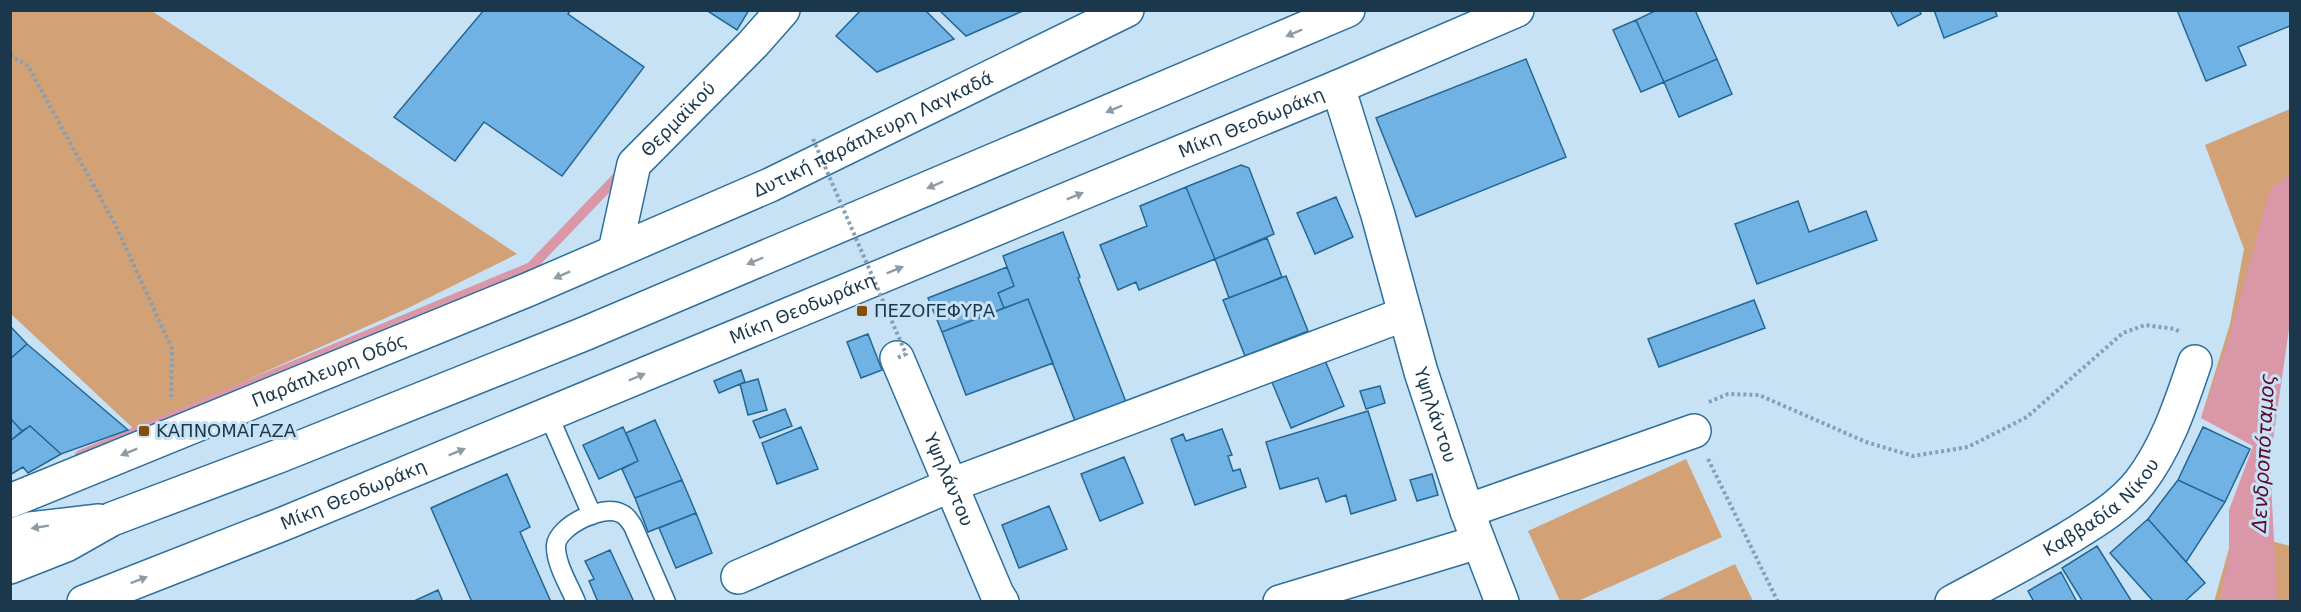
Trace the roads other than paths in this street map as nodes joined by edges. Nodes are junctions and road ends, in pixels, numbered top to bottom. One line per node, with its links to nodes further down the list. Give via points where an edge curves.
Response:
1 (783, 10): 6 (main road, Θερμαϊκού, via 634,164)
2 (1127, 10): 6 (main road, Δυτική παράπλευρη Λαγκαδά, via 770,185)
3 (1348, 10): 16 (main road, one-way to 16, via 595,329)
4 (1517, 10): 5 (main road, Μίκη Θεοδωράκη)
5 (1338, 87): 7 (main road, Υψηλάντου); 10 (main road, Μίκη Θεοδωράκη, one-way to 5)
6 (615, 251): 13 (main road, Παράπλευρη Οδός, one-way to 13)
7 (1405, 314): 12 (main road); 14 (main road, Υψηλάντου)
8 (897, 358): 12 (main road, Υψηλάντου)
9 (2195, 362): 27 (main road, Καββαδία Νίκου, via 2163,443 2128,496 2094,522)
10 (548, 414): 15 (lane); 21 (main road, Μίκη Θεοδωράκη, one-way to 10)
11 (1694, 430): 14 (main road)
12 (951, 485): 20 (main road); 24 (main road, Υψηλάντου)
13 (10, 501)
14 (1467, 511): 18 (main road, Υψηλάντου)
15 (592, 515): 22 (lane, via 562,530 557,539 558,558); 23 (lane, via 609,510 627,518)
16 (112, 519): 17 (main road, one-way to 17, via 30,529); 19 (main road, via 66,545)
17 (10, 536)
18 (1478, 542): 25 (main road); 26 (main road)
19 (10, 567)
20 (738, 577)
21 (84, 602)
22 (576, 602)
23 (666, 602)
24 (1002, 602)
25 (1280, 602)
26 (1502, 602)
27 (1952, 602)

